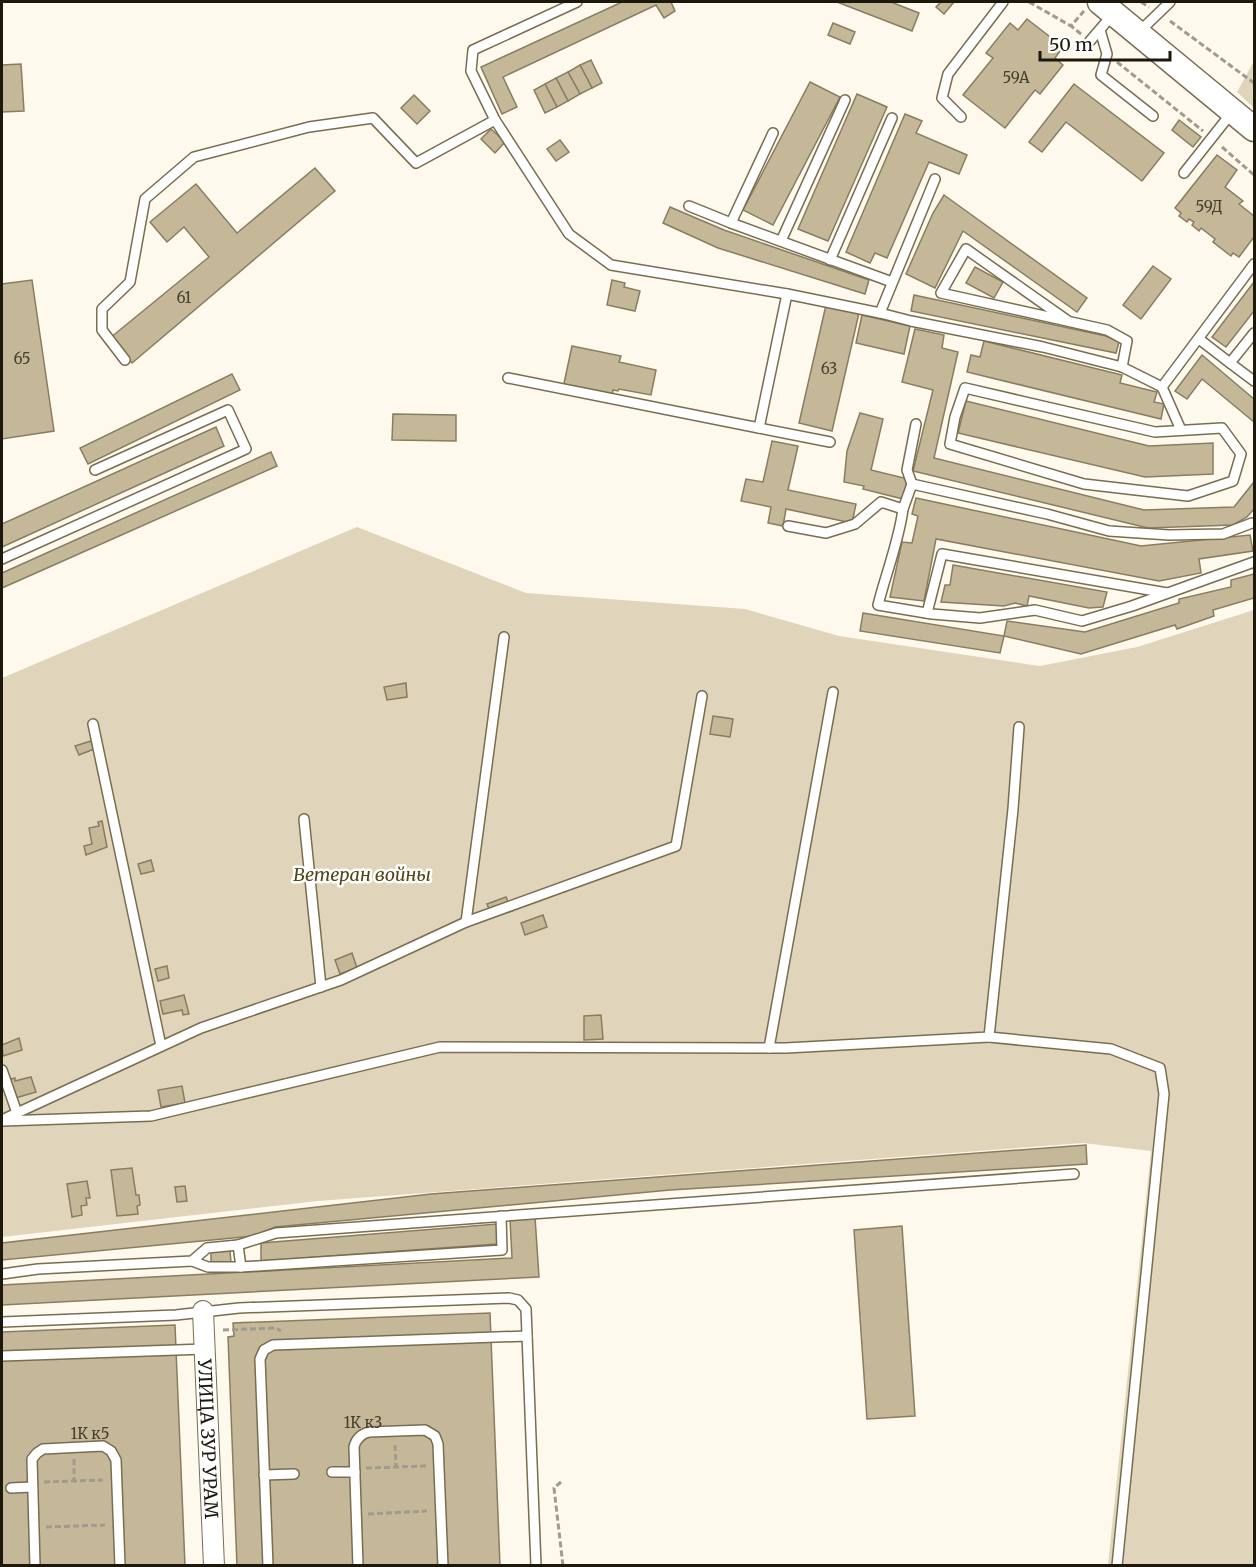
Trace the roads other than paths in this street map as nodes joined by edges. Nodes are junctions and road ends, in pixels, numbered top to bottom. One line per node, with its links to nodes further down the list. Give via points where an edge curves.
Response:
1 (577, 2): 12 (lane, via 473,50 471,70)
2 (1003, 2): 10 (lane, via 948,74 942,98)
3 (1170, 2): 5 (lane)
4 (1100, 14): 5 (street); 6 (lane); 9 (lane, via 1107,54 1101,75)
5 (1138, 33): 8 (street)
6 (1090, 41)
7 (845, 100): 19 (lane)
8 (1233, 111): 13 (street); 15 (lane)
9 (1153, 116)
10 (961, 117)
11 (892, 118): 20 (lane)
12 (495, 120): 23 (lane, via 569,234 611,265); 28 (lane, via 416,163 374,118 309,127 194,157 145,199 130,282 102,309 102,330)
13 (1254, 129)
14 (773, 133): 18 (lane)
15 (1184, 173)
16 (934, 179): 22 (lane)
17 (689, 206): 18 (lane)
18 (730, 224): 19 (lane)
19 (781, 241): 20 (lane)
20 (830, 261): 22 (lane)
21 (1254, 264): 27 (lane)
22 (892, 282): 24 (lane)
23 (787, 294): 24 (lane); 35 (lane)
24 (880, 313): 30 (lane)
25 (1068, 321): 25 (lane, via 966,249 941,293 952,296); 30 (lane, via 1107,330 1127,340)
26 (1254, 333): 29 (lane)
27 (1199, 339): 29 (lane); 33 (lane)
28 (125, 360)
29 (1230, 363): 32 (lane)
30 (1122, 367): 33 (lane)
31 (508, 378): 35 (lane)
32 (1254, 381)
33 (1162, 387): 36 (lane)
34 (916, 424): 39 (lane, via 907,470)
35 (759, 428): 37 (lane)
36 (1182, 430): 36 (lane, via 1155,432 966,388 950,444 1084,484 1188,496 1233,481 1241,454 1222,428)
37 (830, 442)
38 (95, 470): 43 (lane, via 228,410 246,449)
39 (912, 484): 40 (lane); 41 (lane, via 1109,531 1223,534)
40 (903, 509): 42 (lane, via 881,502 855,524 826,533); 46 (lane, via 878,605)
41 (1254, 525)
42 (788, 526)
43 (2, 559)
44 (1254, 562): 45 (lane)
45 (1169, 593): 46 (lane, via 1082,621 1035,610 980,618); 46 (lane, via 942,554)
46 (927, 613)
47 (504, 637): 53 (lane)
48 (833, 692): 57 (lane)
49 (702, 696): 53 (lane, via 676,846)
50 (93, 724): 56 (lane)
51 (1019, 727): 55 (lane)
52 (304, 819): 54 (lane)
53 (466, 922): 54 (lane)
54 (321, 987): 56 (lane, via 201,1028)
55 (989, 1037): 57 (lane); 85 (lane, via 1111,1049 1160,1068 1164,1094)
56 (161, 1046): 59 (lane)
57 (769, 1048): 60 (lane, via 440,1047 150,1116)
58 (2, 1070): 59 (lane)
59 (17, 1113): 60 (lane)
60 (2, 1120)
61 (1074, 1174): 62 (lane)
62 (501, 1216): 63 (lane, via 276,1233); 65 (lane, via 502,1250)
63 (238, 1245): 64 (lane, via 207,1248); 65 (lane)
64 (192, 1261): 65 (lane, via 208,1267); 66 (lane)
65 (242, 1267)
66 (2, 1274)
67 (203, 1311): 68 (lane, via 168,1316); 69 (lane, via 514,1299 526,1310); 70 (street, УЛИЦА ЗУР УРАМ)
68 (2, 1322)
69 (527, 1336): 75 (lane, via 267,1347 260,1359); 84 (lane)
70 (205, 1348): 71 (lane); 80 (street, УЛИЦА ЗУР УРАМ)
71 (2, 1356)
72 (355, 1470): 73 (lane); 82 (lane); 83 (lane, via 354,1447 358,1437 369,1432 425,1430 432,1434 438,1444)
73 (332, 1472)
74 (294, 1474): 75 (lane)
75 (264, 1475): 81 (lane)
76 (32, 1485): 77 (lane); 78 (lane); 79 (lane, via 32,1463 37,1453 47,1449 109,1448 116,1457)
77 (11, 1488)
78 (36, 1566)
79 (120, 1566)
80 (214, 1566)
81 (268, 1566)
82 (358, 1566)
83 (443, 1566)
84 (536, 1566)
85 (1117, 1566)

